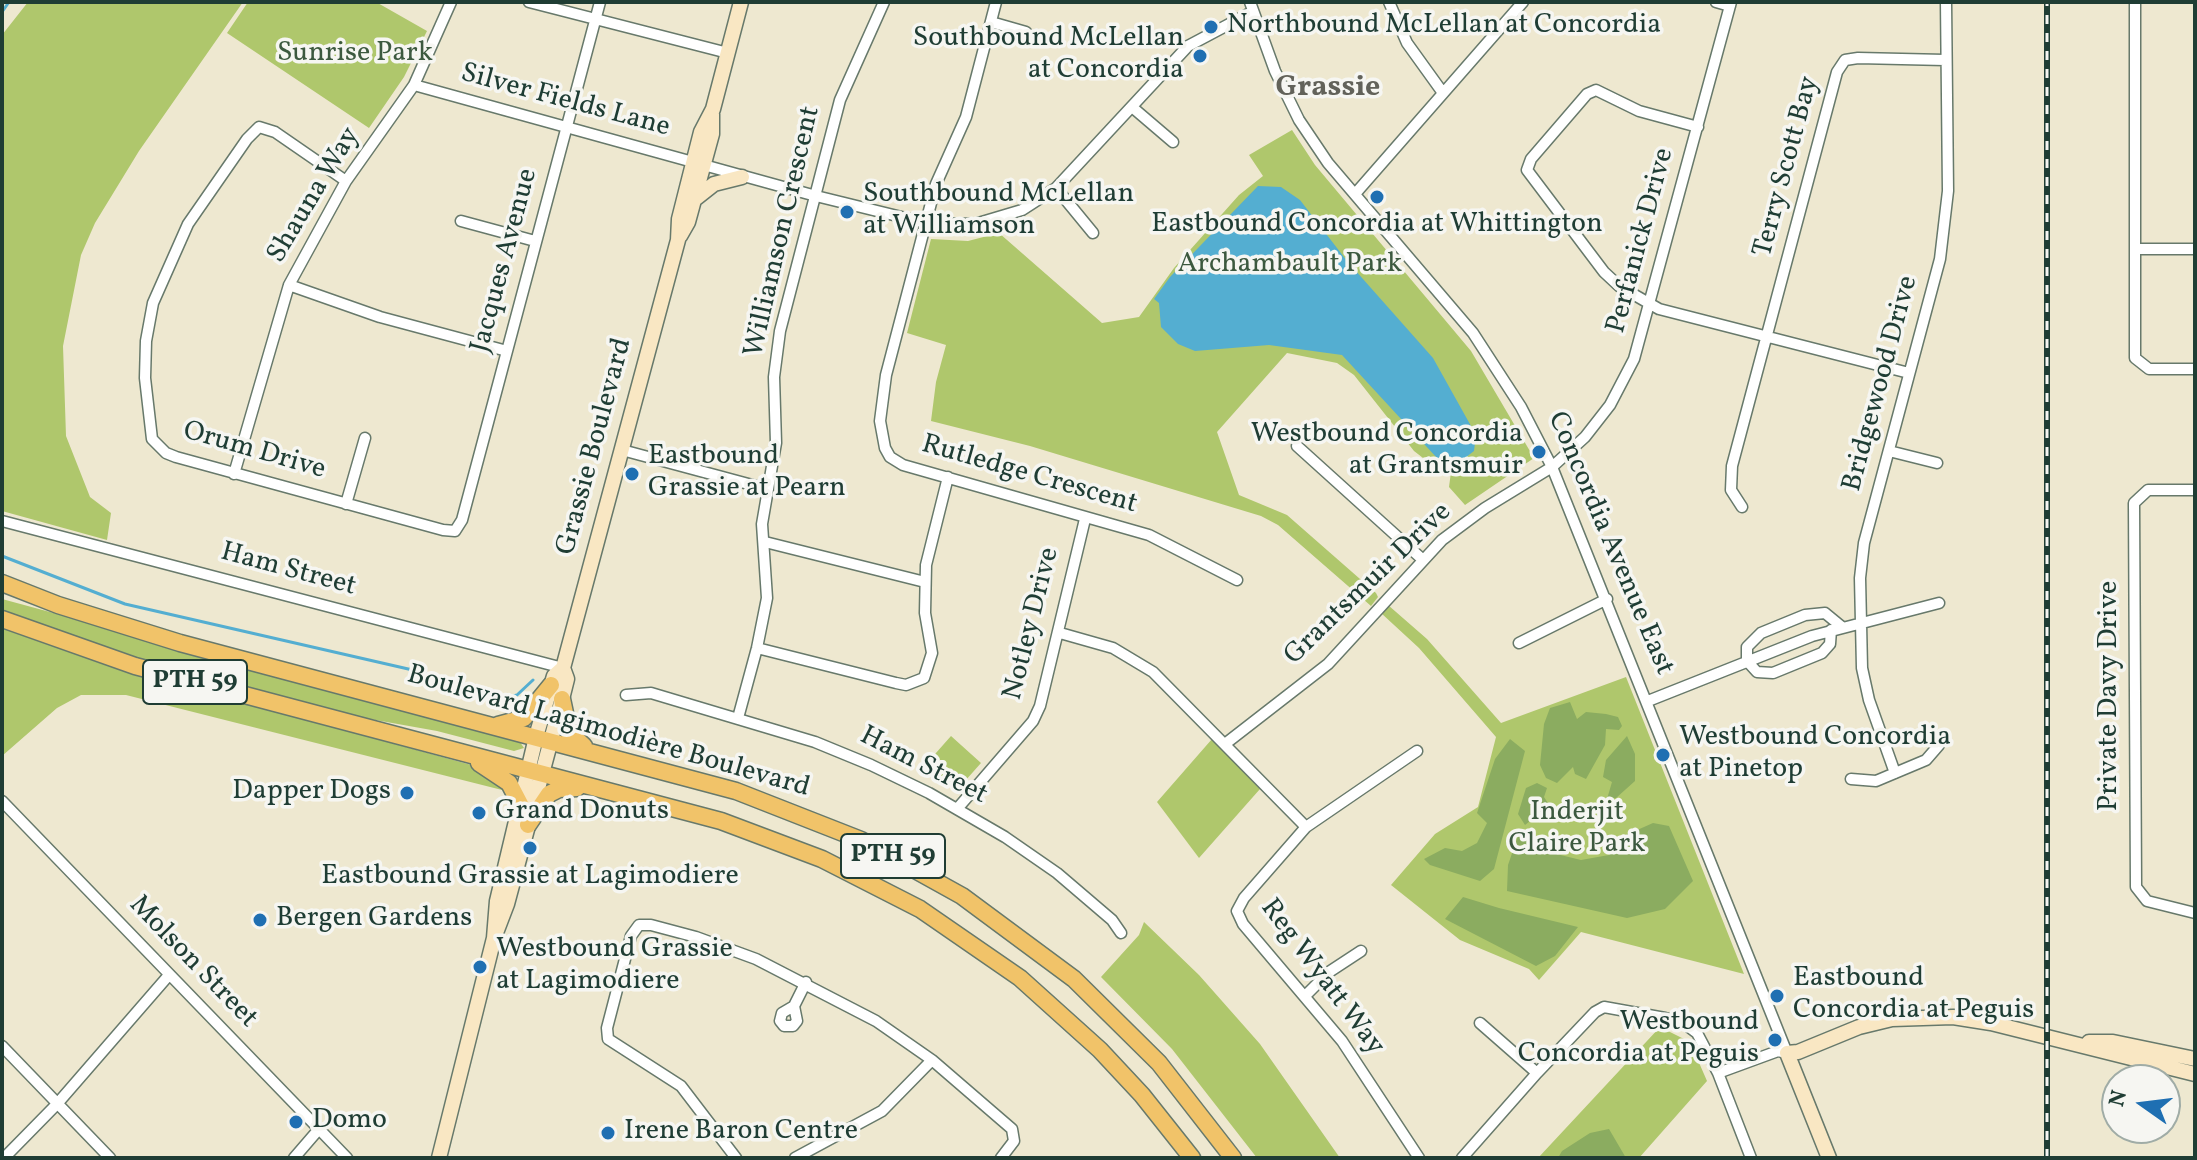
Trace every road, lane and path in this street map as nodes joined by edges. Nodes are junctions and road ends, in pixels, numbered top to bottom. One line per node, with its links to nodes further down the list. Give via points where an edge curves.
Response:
1 (451, 2): 19 (street, Shauna Way)
2 (529, 2): 14 (street)
3 (600, 2): 14 (street, Jacques Avenue)
4 (741, 2): 17 (street, Grassie Boulevard)
5 (884, 2): 30 (street, Williamson Crescent, via 840,100)
6 (996, 2): 15 (street, Rutledge Crescent)
7 (1389, 2): 20 (street, via 1407,43)
8 (1523, 2): 20 (street)
9 (1716, 2): 12 (street)
10 (1946, 2): 18 (street, Bridgewood Drive)
11 (2135, 2): 37 (street)
12 (1731, 4): 22 (street, Perfanick Drive)
13 (1251, 7): 21 (street, Silver Fields Lane, via 1188,46); 29 (street, Concordia Avenue East, via 1299,120)
14 (595, 20): 17 (street); 23 (street, Jacques Avenue)
15 (991, 22): 16 (street); 33 (street, Rutledge Crescent, via 966,117 942,168)
16 (1026, 32)
17 (728, 53): 25 (street, Grassie Boulevard, via 712,134)
18 (1945, 60): 41 (street, Terry Scott Bay, via 1858,58 1845,60 1837,72); 44 (street, Bridgewood Drive, via 1948,191 1940,259)
19 (414, 85): 23 (street, Silver Fields Lane); 27 (street, Shauna Way)
20 (1443, 93): 29 (street)
21 (1132, 107): 24 (street); 28 (street, Silver Fields Lane)
22 (1698, 127): 40 (street, Perfanick Drive); 40 (street, via 1639,111 1596,90 1587,94 1527,170 1604,272)
23 (566, 130): 25 (street, Silver Fields Lane); 36 (street, Jacques Avenue)
24 (1173, 142)
25 (698, 163): 26 (street, Silver Fields Lane); 31 (street, Grassie Boulevard); 35 (street, Grassie Boulevard, via 679,219)
26 (742, 177): 30 (street, Silver Fields Lane); 31 (street, via 714,184)
27 (346, 181): 39 (street, Shauna Way); 51 (street, Orum Drive, via 275,132 259,127 188,224 161,277 146,341 152,439 166,453)
28 (1056, 188): 33 (street, Silver Fields Lane, via 1007,216 975,224); 34 (street)
29 (1355, 194): 50 (street, Concordia Avenue East, via 1473,333)
30 (816, 196): 33 (street, Silver Fields Lane); 53 (street, Williamson Crescent, via 776,350 776,443)
31 (695, 200): 35 (street, Grassie Boulevard)
32 (461, 221): 36 (street)
33 (926, 223): 52 (street, Rutledge Crescent, via 886,375 880,421 890,457)
34 (1093, 233)
35 (678, 240): 47 (street, Grassie Boulevard)
36 (535, 241): 42 (street, Jacques Avenue)
37 (2136, 249): 38 (street); 43 (street, via 2135,358 2149,369)
38 (2195, 249)
39 (289, 285): 42 (street, via 380,317); 51 (street, Shauna Way)
40 (1650, 304): 41 (street); 50 (street, Perfanick Drive, via 1634,359 1610,405)
41 (1767, 338): 44 (street); 56 (street, Terry Scott Bay, via 1732,466 1731,490)
42 (507, 351): 59 (street, Jacques Avenue)
43 (2195, 369)
44 (1909, 373): 48 (street, Bridgewood Drive)
45 (365, 438): 55 (street)
46 (1297, 446): 61 (street)
47 (622, 450): 53 (street); 74 (street, Grassie Boulevard)
48 (1889, 451): 49 (street); 68 (street, Bridgewood Drive, via 1864,543)
49 (1937, 463)
50 (1552, 467): 61 (street, Grantsmuir Drive, via 1485,508); 65 (street, Concordia Avenue East)
51 (234, 474): 55 (street, Orum Drive)
52 (948, 477): 57 (street, Rutledge Crescent); 63 (street)
53 (767, 489): 60 (street, Williamson Crescent)
54 (2195, 490): 96 (street, Private Davy Drive, via 2148,490 2134,503 2136,887 2147,901)
55 (346, 504): 59 (street, Orum Drive)
56 (1742, 507)
57 (1085, 519): 62 (street, Rutledge Crescent, via 1149,535); 70 (street, Notley Drive)
58 (2, 521): 74 (street, Ham Street)
59 (455, 531)
60 (765, 542): 63 (street); 72 (street, Williamson Crescent, via 767,598)
61 (1422, 559): 82 (street, Grantsmuir Drive, via 1328,664)
62 (1237, 580)
63 (925, 582): 72 (street, via 932,653 928,671 916,682 896,683)
64 (2, 583): 80 (main road, Boulevard Lagimodière Boulevard / PTH 59, via 180,643)
65 (1607, 599): 71 (street); 78 (street, Concordia Avenue East)
66 (1939, 603): 68 (street)
67 (2, 619): 84 (main road, Boulevard Lagimodière Boulevard / PTH 59, via 135,666)
68 (1863, 621): 69 (street); 88 (street, Bridgewood Drive, via 1862,668)
69 (1836, 629): 73 (street); 73 (street, via 1822,653 1773,673 1757,672); 73 (street, via 1825,613 1805,615 1761,633 1747,647)
70 (1060, 633): 82 (street, via 1113,648 1142,664); 93 (street, Notley Drive, via 1033,721)
71 (1519, 643)
72 (757, 648): 79 (street, Williamson Crescent)
73 (1747, 661): 78 (street)
74 (563, 668): 75 (street, Grassie Boulevard); 77 (street, Grassie Boulevard, via 567,679)
75 (551, 685): 80 (main road, via 524,718); 81 (street, Grassie Boulevard)
76 (626, 695): 79 (street, Ham Street, via 651,693)
77 (562, 699): 81 (street, Grassie Boulevard); 86 (main road, via 575,741)
78 (1648, 701): 107 (street, Concordia Avenue East)
79 (738, 718): 93 (street, Ham Street, via 845,753)
80 (488, 724): 81 (main road, Boulevard Lagimodière Boulevard / PTH 59)
81 (544, 739): 86 (main road, Boulevard Lagimodière Boulevard / PTH 59); 87 (street, Grassie Boulevard)
82 (1225, 744): 95 (street)
83 (1939, 745): 88 (street, via 1926,760)
84 (456, 750): 87 (main road, Boulevard Lagimodière Boulevard / PTH 59); 92 (main road, via 504,778)
85 (1417, 751): 95 (street, Reg Wyatt Way)
86 (612, 757): 125 (main road, Boulevard Lagimodière Boulevard / PTH 59, via 736,791 819,821 962,896 1045,955 1117,1020 1192,1101)
87 (535, 772): 90 (main road, Boulevard Lagimodière Boulevard / PTH 59); 92 (street, Grassie Boulevard); 94 (street, Grassie Boulevard)
88 (1895, 773): 89 (street, via 1876,781)
89 (1851, 779)
90 (598, 789): 94 (main road, via 549,794); 124 (main road, Boulevard Lagimodière Boulevard / PTH 59, via 770,838 920,909 1057,1008 1142,1095)
91 (2, 801): 100 (street, Molson Street)
92 (520, 804): 98 (street, Grassie Boulevard, via 497,901)
93 (957, 809): 97 (street, Ham Street, via 1057,873)
94 (528, 825): 98 (street, Grassie Boulevard)
95 (1306, 827): 102 (street, Reg Wyatt Way, via 1237,911)
96 (2195, 913)
97 (1121, 933)
98 (494, 938): 120 (street, Grassie Boulevard)
99 (1361, 951): 102 (street)
100 (169, 975): 113 (street); 114 (street, Molson Street)
101 (806, 982): 103 (street); 109 (street); 121 (street, via 726,948 651,925 639,925 631,936 608,1039 681,1086)
102 (1306, 995): 126 (street, Reg Wyatt Way)
103 (794, 1006)
104 (1480, 1023): 110 (street)
105 (2073, 1042): 107 (street, via 1974,1020 1922,1016 1859,1027); 108 (street, via 2113,1042); 112 (street)
106 (2, 1046): 113 (street)
107 (1787, 1053): 111 (street, via 1778,1051); 129 (street, Concordia Avenue East)
108 (2195, 1059)
109 (932, 1060): 115 (street, via 882,1111); 123 (street, via 1012,1129 1014,1141)
110 (1537, 1073): 111 (street, via 1604,1007 1685,1024 1706,1046); 127 (street)
111 (1718, 1073): 128 (street)
112 (2195, 1074)
113 (57, 1104): 116 (street); 117 (street)
114 (319, 1129): 118 (street); 119 (street, Molson Street)
115 (813, 1154): 122 (street)
116 (4, 1158)
117 (110, 1158)
118 (294, 1158)
119 (347, 1158)
120 (439, 1158)
121 (736, 1158)
122 (795, 1158)
123 (1001, 1158)
124 (1192, 1158)
125 (1233, 1158)
126 (1419, 1158)
127 (1462, 1158)
128 (1751, 1158)
129 (1829, 1158)

